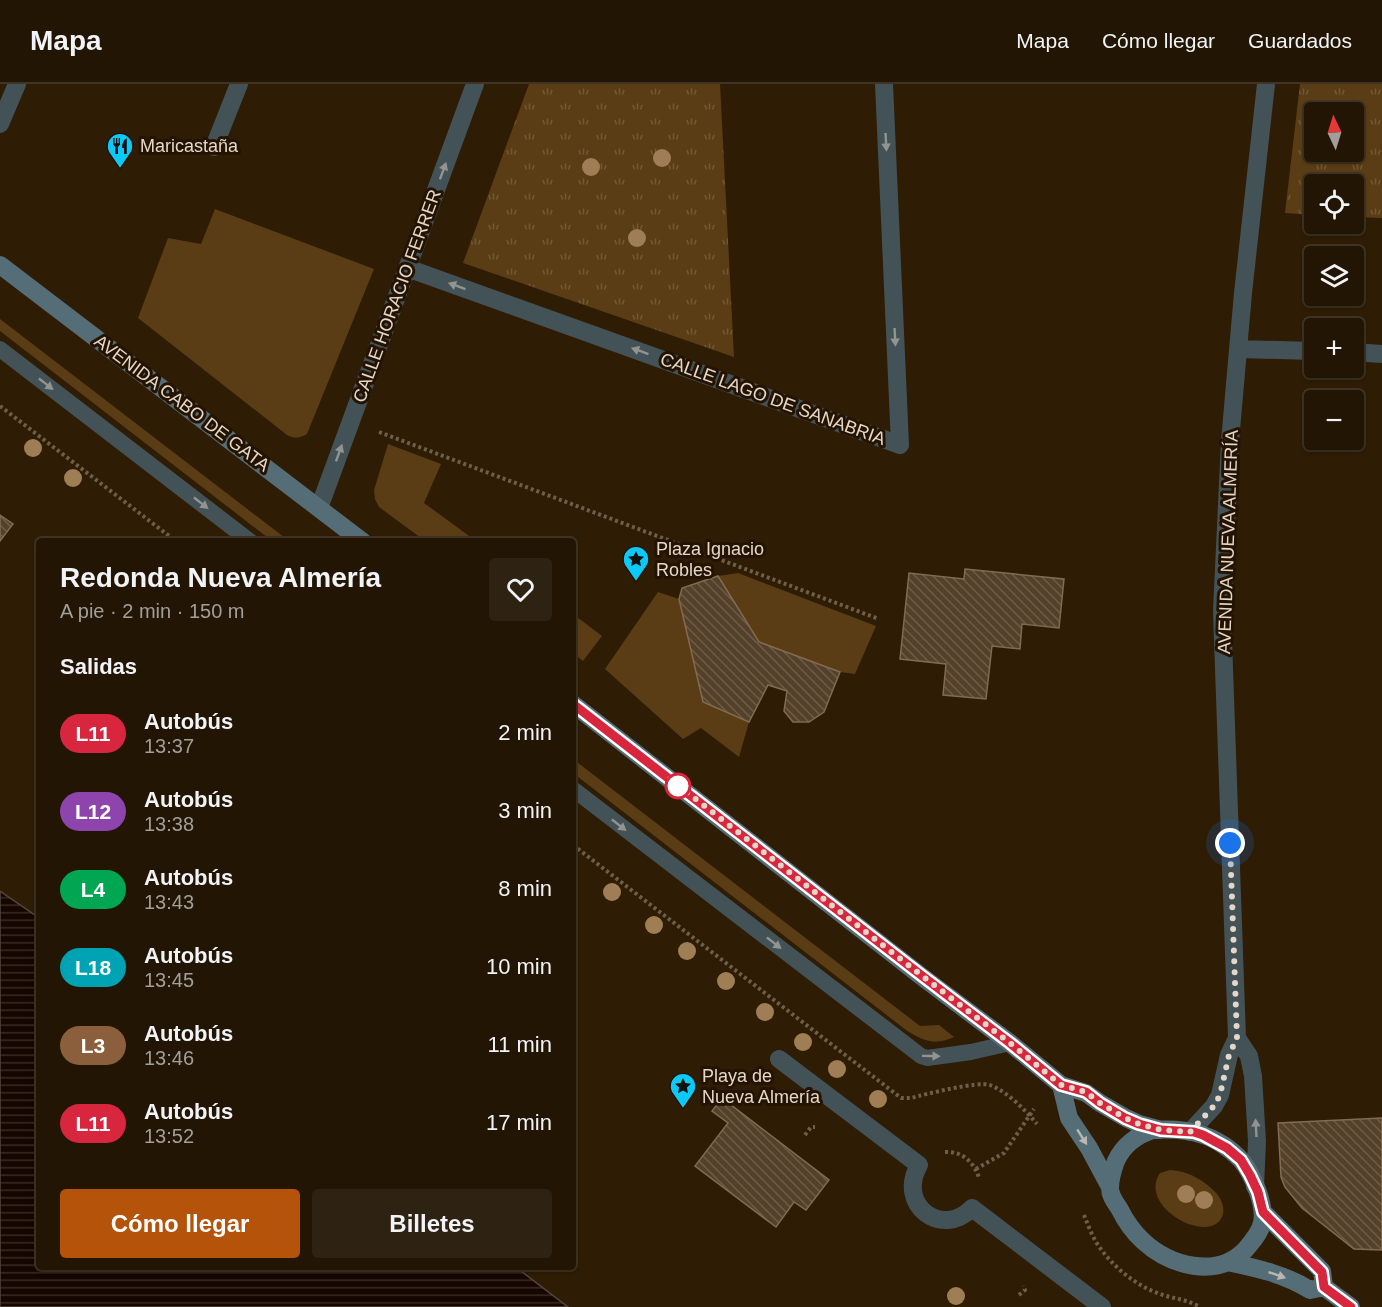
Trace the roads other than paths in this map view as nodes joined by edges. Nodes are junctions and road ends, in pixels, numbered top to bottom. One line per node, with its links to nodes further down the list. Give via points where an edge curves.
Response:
1 (17, 84): 6 (street)
2 (239, 84): 7 (street)
3 (475, 84): 9 (street, CALLE HORACIO FERRER, one-way to 3)
4 (884, 84): 9 (street, CALLE LAGO DE SANABRIA, one-way to 9, via 900,445)
5 (1266, 84): 11 (street, AVENIDA NUEVA ALMERÍA)
6 (0, 123)
7 (214, 147)
8 (0, 266): 15 (main road, AVENIDA CABO DE GATA)
9 (408, 268): 15 (street, CALLE HORACIO FERRER, one-way to 9)
10 (0, 349): 16 (lane, one-way to 16)
11 (1239, 349): 12 (street); 20 (street, AVENIDA NUEVA ALMERÍA, via 1230,441 1222,611)
12 (1304, 351)
13 (1364, 353): 14 (street)
14 (1382, 354)
15 (319, 508): 17 (main road, AVENIDA CABO DE GATA)
16 (246, 538)
17 (358, 538)
18 (576, 706): 21 (main road)
19 (576, 791): 21 (lane, one-way to 21, via 921,1056 971,1052)
20 (1237, 1038): 25 (street, AVENIDA NUEVA ALMERÍA, via 1220,1095); 27 (street, AVENIDA NUEVA ALMERÍA, one-way to 20, via 1253,1076 1249,1056)
21 (1010, 1043): 23 (main road)
22 (779, 1059): 31 (street, via 919,1165 912,1189 922,1211 946,1220 960,1217 972,1208)
23 (1061, 1085): 24 (main road, via 1086,1092 1125,1118); 26 (main road, one-way to 26, via 1069,1118)
24 (1161, 1130): 25 (main road); 26 (main road, via 1147,1132 1128,1144 1115,1164)
25 (1190, 1132): 27 (main road, via 1227,1148 1241,1160)
26 (1110, 1187): 29 (main road, via 1128,1224 1152,1249 1192,1266)
27 (1255, 1187): 28 (main road)
28 (1263, 1212): 29 (main road, via 1252,1244); 30 (main road, via 1322,1272)
29 (1228, 1262): 30 (main road, one-way to 30, via 1274,1274 1310,1290)
30 (1324, 1287): 32 (main road)
31 (1102, 1307)
32 (1351, 1307)

